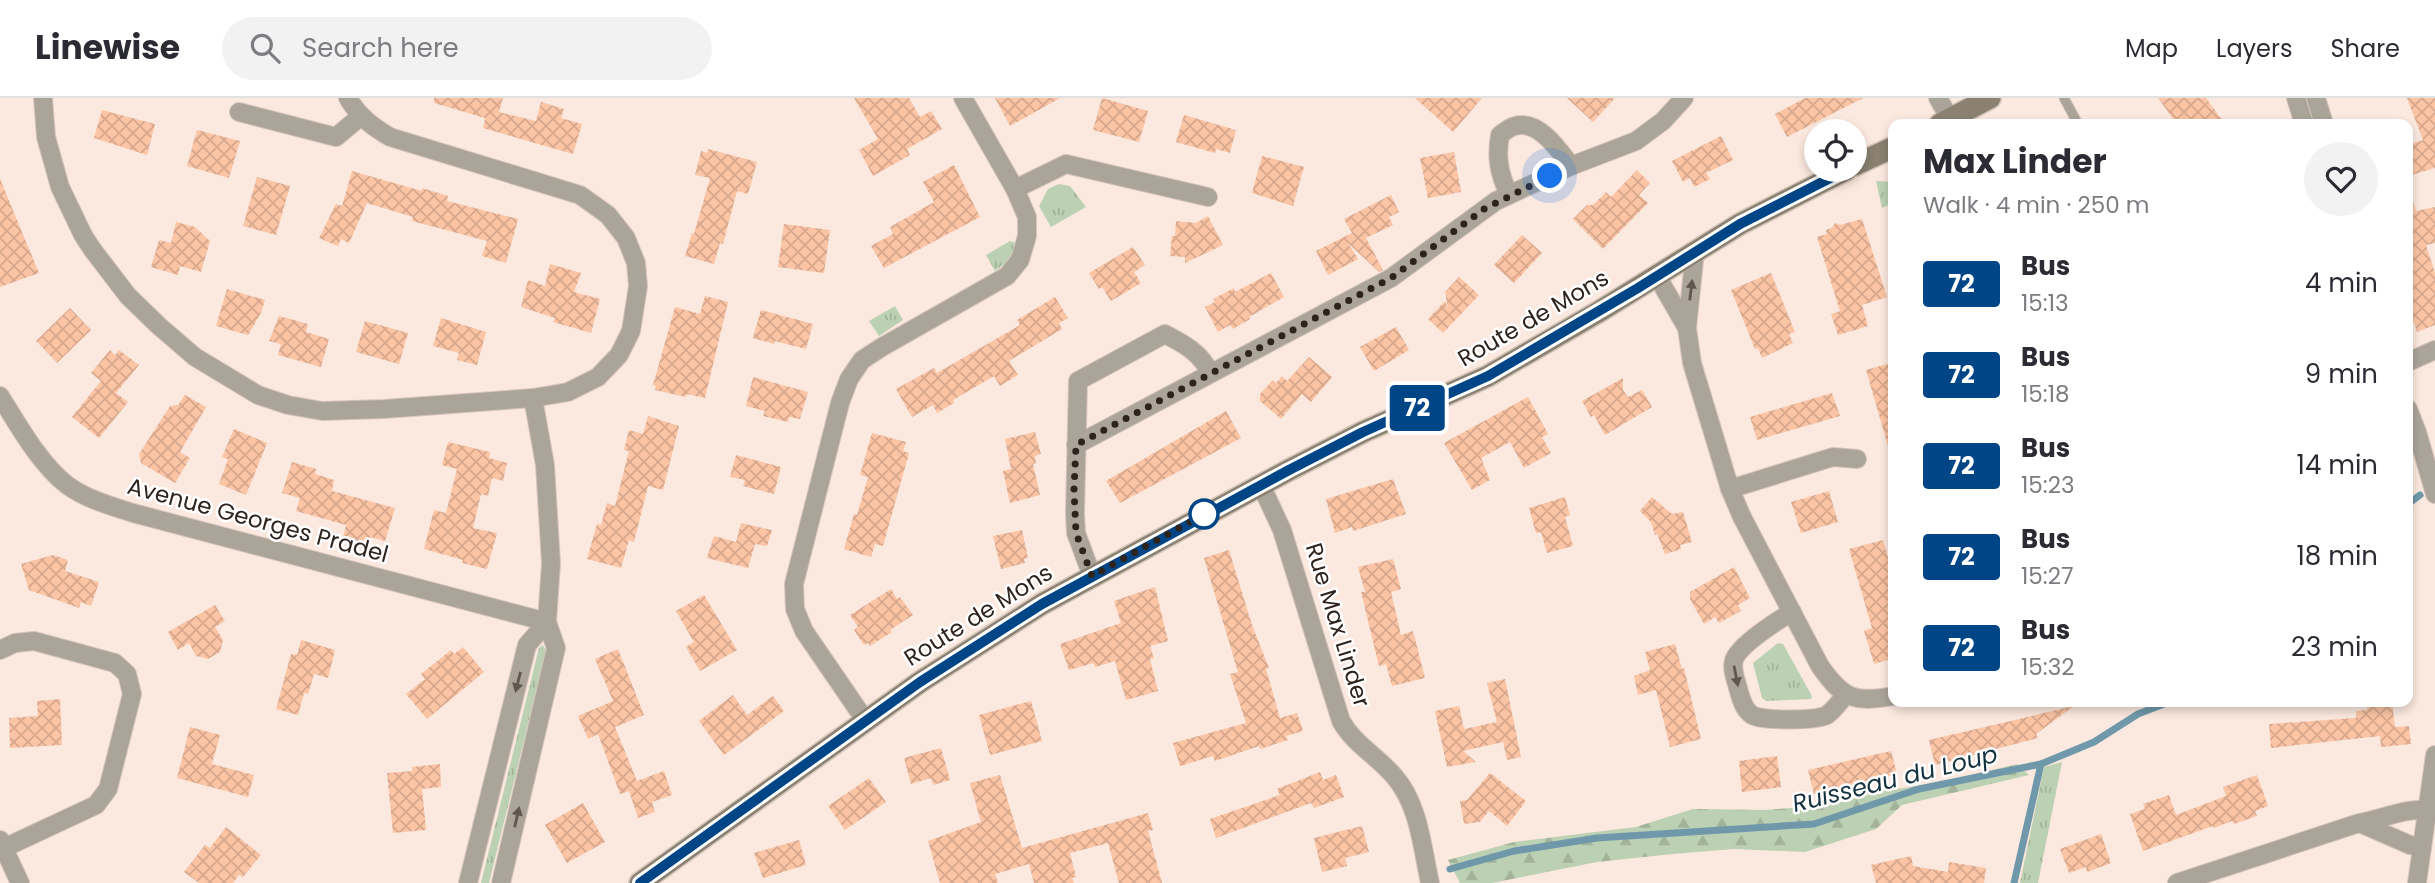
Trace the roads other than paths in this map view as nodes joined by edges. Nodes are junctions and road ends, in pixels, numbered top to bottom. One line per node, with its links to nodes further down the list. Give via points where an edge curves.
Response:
1 (43, 98): 31 (street, via 46,137 60,187 83,236 128,296 195,357 221,373 258,395 322,411)
2 (348, 98): 11 (street)
3 (963, 98): 21 (street)
4 (1684, 98): 19 (street, via 1636,141)
5 (1938, 98): 12 (street)
6 (1990, 98): 13 (main road)
7 (2064, 98): 14 (lane)
8 (2296, 98): 15 (street)
9 (2316, 98): 16 (street)
10 (239, 112): 11 (street, via 336,137)
11 (361, 116): 31 (street, via 408,144 580,195 608,215 626,238 636,263 638,286 631,331 619,355 598,377 568,392)
12 (1944, 119)
13 (1949, 119)
14 (2075, 119)
15 (2302, 119)
16 (2322, 119)
17 (1888, 150): 18 (main road)
18 (1867, 159)
19 (1571, 166): 22 (street); 22 (street, via 1530,125 1514,126 1500,135 1497,153)
20 (1822, 182): 24 (main road, Route de Mons)
21 (1015, 189): 23 (street, via 1066,164); 44 (street, via 1027,217 1027,236 1020,260 1007,276 862,360 840,403 796,569 793,598 804,631)
22 (1509, 195): 29 (street, via 1391,278)
23 (1208, 197)
24 (1695, 251): 25 (main road, Route de Mons); 26 (street, one-way to 24)
25 (1657, 276): 26 (street); 35 (main road, Route de Mons, via 1488,376 1363,432)
26 (1687, 328): 36 (street, via 1692,363)
27 (2435, 350): 28 (street)
28 (2413, 360)
29 (1210, 373): 33 (street); 33 (street, via 1190,348 1165,334 1117,359 1078,381)
30 (0, 396): 40 (street, Avenue Georges Pradel, via 52,470 85,495 133,513)
31 (533, 398): 40 (street, via 545,465 551,563)
32 (2413, 422): 37 (street)
33 (1076, 445): 38 (street, via 1076,533)
34 (1857, 459): 36 (street, via 1833,457)
35 (1261, 485): 38 (main road, Route de Mons); 54 (street, Rue Max Linder, via 1282,530 1341,721 1407,794)
36 (1730, 489): 39 (street)
37 (2435, 494)
38 (1092, 576): 44 (main road, Route de Mons, via 994,633)
39 (1792, 612): 42 (street, via 1820,666); 42 (street, one-way to 42, via 1740,650 1734,660 1743,706 1761,718 1817,718 1827,715)
40 (547, 622): 51 (street, one-way to 51, via 527,645); 52 (street, one-way to 40, via 556,648)
41 (0, 650): 48 (street, via 34,640 115,663 127,674 132,694 108,789 96,805)
42 (1846, 695): 43 (street, via 1863,700)
43 (1888, 697)
44 (865, 720): 53 (main road, Route de Mons)
45 (2435, 755): 46 (street)
46 (2427, 810): 47 (street); 49 (street)
47 (2359, 823): 49 (street); 55 (street)
48 (2, 844): 50 (street)
49 (2422, 847): 56 (street)
50 (20, 883)
51 (468, 883)
52 (501, 883)
53 (640, 883)
54 (1430, 883)
55 (2177, 883)
56 (2417, 883)

